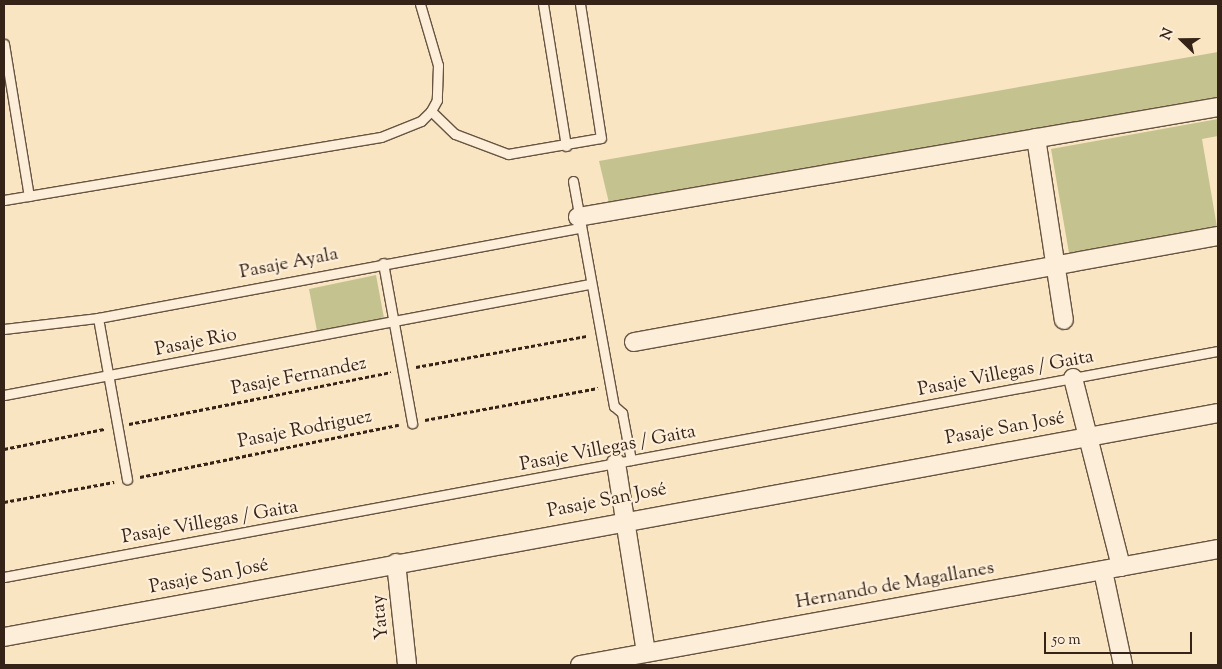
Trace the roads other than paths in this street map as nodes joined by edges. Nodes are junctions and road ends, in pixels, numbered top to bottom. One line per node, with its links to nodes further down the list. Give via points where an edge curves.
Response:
1 (420, 4): 6 (lane, via 438,65 437,100)
2 (542, 4): 8 (lane)
3 (580, 4): 8 (lane, via 601,138)
4 (4, 44): 10 (lane)
5 (1218, 107): 7 (street)
6 (431, 110): 8 (lane, via 455,134 492,152 508,154); 10 (lane, via 421,121 381,137)
7 (1036, 138): 12 (street); 15 (street)
8 (566, 146)
9 (573, 181): 12 (lane)
10 (29, 196): 11 (lane)
11 (4, 200)
12 (579, 222): 14 (lane, Pasaje Ayala); 16 (lane)
13 (1218, 236): 15 (street)
14 (383, 263): 17 (lane, Pasaje Ayala); 19 (lane)
15 (1054, 267): 18 (street); 21 (street)
16 (589, 284): 19 (lane, Pasaje Rio); 29 (lane, via 611,385)
17 (98, 318): 20 (lane, Pasaje Ayala); 23 (lane)
18 (1064, 320)
19 (394, 322): 23 (lane, Pasaje Rio); 27 (lane)
20 (4, 329)
21 (634, 342)
22 (1218, 351): 24 (lane, Pasaje Villegas / Gaita)
23 (109, 376): 25 (lane, Pasaje Rio); 30 (lane)
24 (1073, 378): 28 (street); 29 (lane, Pasaje Villegas / Gaita)
25 (4, 395)
26 (1218, 413): 28 (street, Pasaje San José)
27 (412, 423)
28 (1087, 436): 31 (street, Pasaje San José); 34 (street)
29 (623, 462): 31 (street); 36 (lane, Pasaje Villegas / Gaita)
30 (127, 479)
31 (625, 519): 33 (street, Pasaje San José); 38 (street)
32 (1218, 549): 34 (street, Hernando de Magallanes)
33 (396, 563): 37 (street, Pasaje San José); 39 (street, Yatay)
34 (1121, 568): 35 (street, Hernando de Magallanes)
35 (1103, 571): 38 (street, Hernando de Magallanes); 41 (street)
36 (4, 577)
37 (4, 637)
38 (637, 657): 40 (street, Hernando de Magallanes)
39 (408, 665)
40 (580, 665)
41 (1123, 665)

